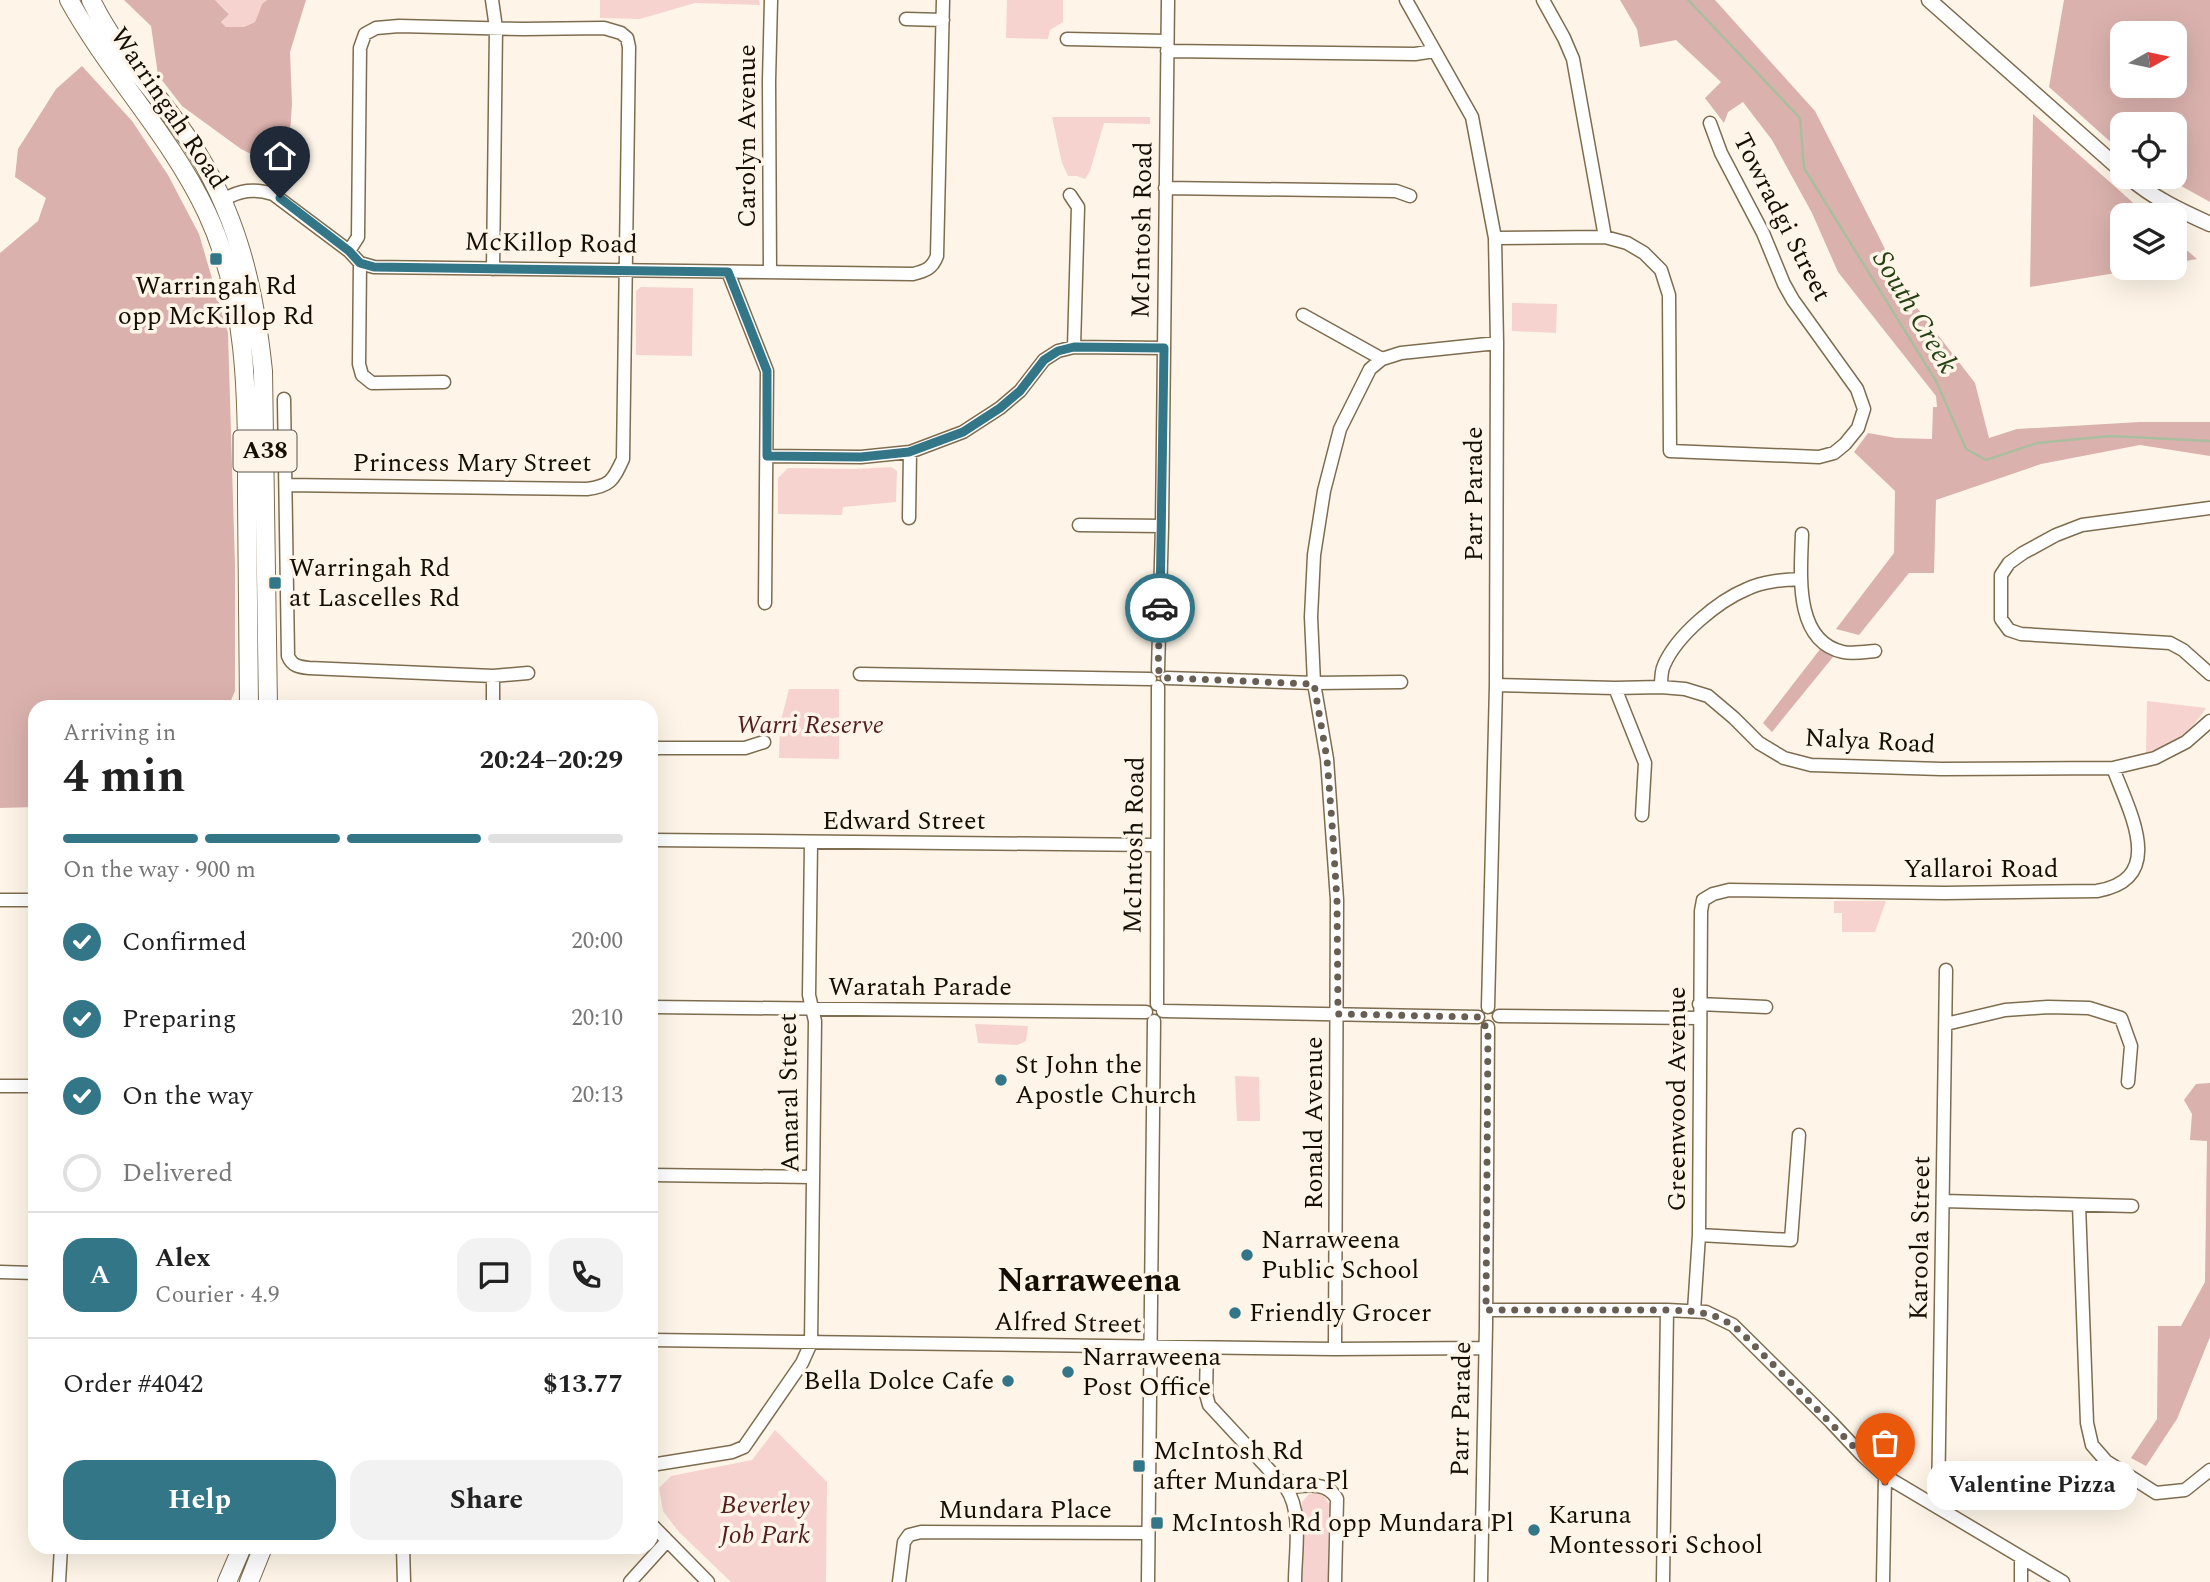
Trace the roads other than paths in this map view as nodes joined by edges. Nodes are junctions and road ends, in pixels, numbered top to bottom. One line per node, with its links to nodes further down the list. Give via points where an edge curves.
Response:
1 (69, 0): 23 (highway, Warringah Road / A38)
2 (91, 0): 22 (highway, Warringah Road / A38, via 113,39 188,139)
3 (492, 0): 12 (street)
4 (771, 0): 32 (street, Carolyn Avenue)
5 (943, 0): 11 (street)
6 (1168, 0): 14 (street, McIntosh Road)
7 (1406, 0): 15 (street, Parr Parade)
8 (1543, 0): 25 (street, via 1573,59)
9 (1929, 0): 17 (main road)
10 (906, 19): 11 (street)
11 (943, 20): 32 (street, McKillop Road, via 937,256 933,264 913,274)
12 (496, 29): 27 (street, via 400,26 365,34 360,48 358,237); 29 (street); 30 (street, Princess Mary Street, via 604,28 627,38)
13 (1067, 39): 14 (street)
14 (1167, 46): 15 (street); 18 (street, McIntosh Road)
15 (1434, 51): 26 (street, Parr Parade, via 1472,117)
16 (1710, 123): 25 (street, Towradgi Street, via 1788,292 1857,388 1864,409 1858,428 1845,444 1819,457 1670,451 1669,295 1661,270 1644,253)
17 (2110, 160)
18 (1165, 188): 21 (street, via 1396,191); 36 (street, McIntosh Road)
19 (2146, 189): 24 (main road)
20 (1070, 195): 35 (street, via 1078,207)
21 (1410, 195)
22 (223, 200): 23 (highway); 27 (street, via 247,190 273,194); 51 (highway, Warringah Road / A38, via 252,288 263,371)
23 (206, 210): 63 (highway, Warringah Road / A38, via 231,280 245,375)
24 (2210, 224)
25 (1605, 237): 26 (street, Towradgi Street)
26 (1495, 238): 34 (street, Parr Parade)
27 (349, 251): 28 (street)
28 (360, 263): 29 (street, McKillop Road); 38 (street, via 362,375 372,383)
29 (493, 269): 30 (street, McKillop Road)
30 (625, 271): 31 (street, McKillop Road); 42 (street, Princess Mary Street, via 623,459 610,483 587,489)
31 (728, 272): 32 (street, McKillop Road); 41 (street, via 767,371)
32 (770, 272)
33 (1303, 315): 37 (street)
34 (1497, 343): 37 (street); 60 (street, Parr Parade)
35 (1074, 347): 36 (street); 40 (street, via 1051,355 1010,401 975,425)
36 (1164, 348): 46 (street, McIntosh Road)
37 (1382, 359): 59 (street, Ronald Avenue, via 1370,369 1340,429 1324,491 1314,555)
38 (444, 382)
39 (284, 399): 42 (street)
40 (909, 452): 41 (street, via 861,457); 44 (street)
41 (767, 456): 49 (street)
42 (286, 485): 50 (street)
43 (2210, 508): 55 (street, via 2082,525 2023,553 2001,575 2001,619 2009,630 2021,635 2170,643)
44 (909, 518)
45 (1079, 525): 46 (street)
46 (1162, 526): 57 (street, McIntosh Road)
47 (1802, 534): 48 (street)
48 (1801, 579): 52 (street, via 1807,618 1821,640 1841,652); 61 (street, via 1749,588 1720,603 1676,645 1662,667)
49 (765, 603)
50 (289, 610): 51 (street); 56 (street, via 288,656 294,665)
51 (267, 611): 64 (highway, Warringah Road / A38)
52 (1875, 651)
53 (528, 673): 56 (street)
54 (860, 674): 57 (street)
55 (2210, 674)
56 (494, 677): 65 (street)
57 (1158, 678): 59 (street); 73 (street, McIntosh Road)
58 (1401, 682): 59 (street)
59 (1314, 684): 84 (street, Ronald Avenue, via 1332,823)
60 (1496, 685): 62 (street, Nalya Road); 80 (street, Parr Parade)
61 (1661, 687): 62 (street, Nalya Road); 69 (street, Nalya Road, via 1708,696 1759,743 1784,758 1811,765)
62 (1615, 688): 70 (street, via 1645,763)
63 (249, 700)
64 (268, 700)
65 (493, 700)
66 (2210, 721): 69 (street, Nalya Road, via 2186,742 2155,758)
67 (764, 742): 68 (street, via 745,748)
68 (658, 748)
69 (2113, 768): 74 (street, Yallaroi Road, via 2140,853 2132,874 2114,888 1945,893 1729,890)
70 (1642, 815)
71 (658, 840): 72 (street, Edward Street)
72 (811, 843): 73 (street, Edward Street); 82 (street, Amaral Street)
73 (1156, 845): 83 (street, McIntosh Road)
74 (1713, 894): 78 (street, Greenwood Avenue, via 1703,900 1701,911)
75 (0, 900): 76 (street)
76 (28, 900)
77 (1946, 970): 88 (street, Karoola Street)
78 (1699, 1004): 81 (street); 87 (street, Greenwood Avenue)
79 (658, 1007): 82 (street, Waratah Parade)
80 (1488, 1007): 85 (street); 86 (street)
81 (1766, 1007)
82 (812, 1009): 83 (street, Waratah Parade); 95 (street, Amaral Street)
83 (1155, 1012): 84 (street, Waratah Parade); 107 (street, McIntosh Road)
84 (1338, 1014): 86 (street, Waratah Parade); 110 (street, Ronald Avenue)
85 (1499, 1016): 87 (street); 89 (street)
86 (1478, 1017): 89 (street)
87 (1699, 1018): 99 (street, Greenwood Avenue)
88 (1946, 1024): 90 (street, via 2005,1010 2048,1007 2089,1008 2121,1018 2131,1046); 96 (street, Karoola Street)
89 (1488, 1027): 102 (street, Parr Parade)
90 (2128, 1082)
91 (0, 1086): 92 (street)
92 (28, 1086)
93 (1799, 1135): 99 (street, via 1791,1240)
94 (658, 1175): 95 (street)
95 (813, 1177): 106 (street, Amaral Street)
96 (1944, 1201): 97 (street); 115 (street, Karoola Street)
97 (2079, 1205): 98 (street); 112 (street, via 2087,1423 2092,1445 2106,1461 2156,1493 2185,1490)
98 (2132, 1206)
99 (1699, 1235): 104 (street, Greenwood Avenue)
100 (0, 1272): 101 (street)
101 (28, 1273)
102 (1486, 1310): 103 (street); 109 (street, Parr Parade)
103 (1667, 1310): 104 (street); 137 (street)
104 (1695, 1311): 113 (street, via 1738,1328)
105 (658, 1340): 106 (street, Alfred Street)
106 (811, 1343): 107 (street, Alfred Street); 111 (street, via 744,1447)
107 (1150, 1347): 108 (street, Alfred Street); 117 (street, McIntosh Road)
108 (1207, 1348): 110 (street, Alfred Street); 114 (street, via 1209,1405)
109 (1485, 1348): 110 (street, Alfred Street); 136 (street, Parr Parade)
110 (1335, 1349)
111 (658, 1464)
112 (2210, 1470)
113 (1885, 1476): 115 (street); 138 (street)
114 (1286, 1488): 134 (street, via 1296,1509); 135 (street, via 1324,1487 1337,1499)
115 (1938, 1507): 125 (street)
116 (658, 1531): 118 (street)
117 (1149, 1533): 132 (street, Mundara Place, via 921,1532 909,1535 905,1542); 133 (street, McIntosh Road)
118 (667, 1541): 119 (street); 131 (street)
119 (658, 1551)
120 (61, 1554): 126 (street)
121 (240, 1554): 127 (highway)
122 (260, 1554): 128 (highway)
123 (403, 1554): 129 (street)
124 (655, 1554): 130 (street)
125 (2021, 1557): 139 (street); 140 (street)
126 (59, 1582)
127 (227, 1582)
128 (250, 1582)
129 (404, 1582)
130 (630, 1582)
131 (708, 1582)
132 (899, 1582)
133 (1148, 1582)
134 (1294, 1582)
135 (1335, 1582)
136 (1481, 1582)
137 (1663, 1582)
138 (1883, 1582)
139 (2021, 1582)
140 (2063, 1582)

